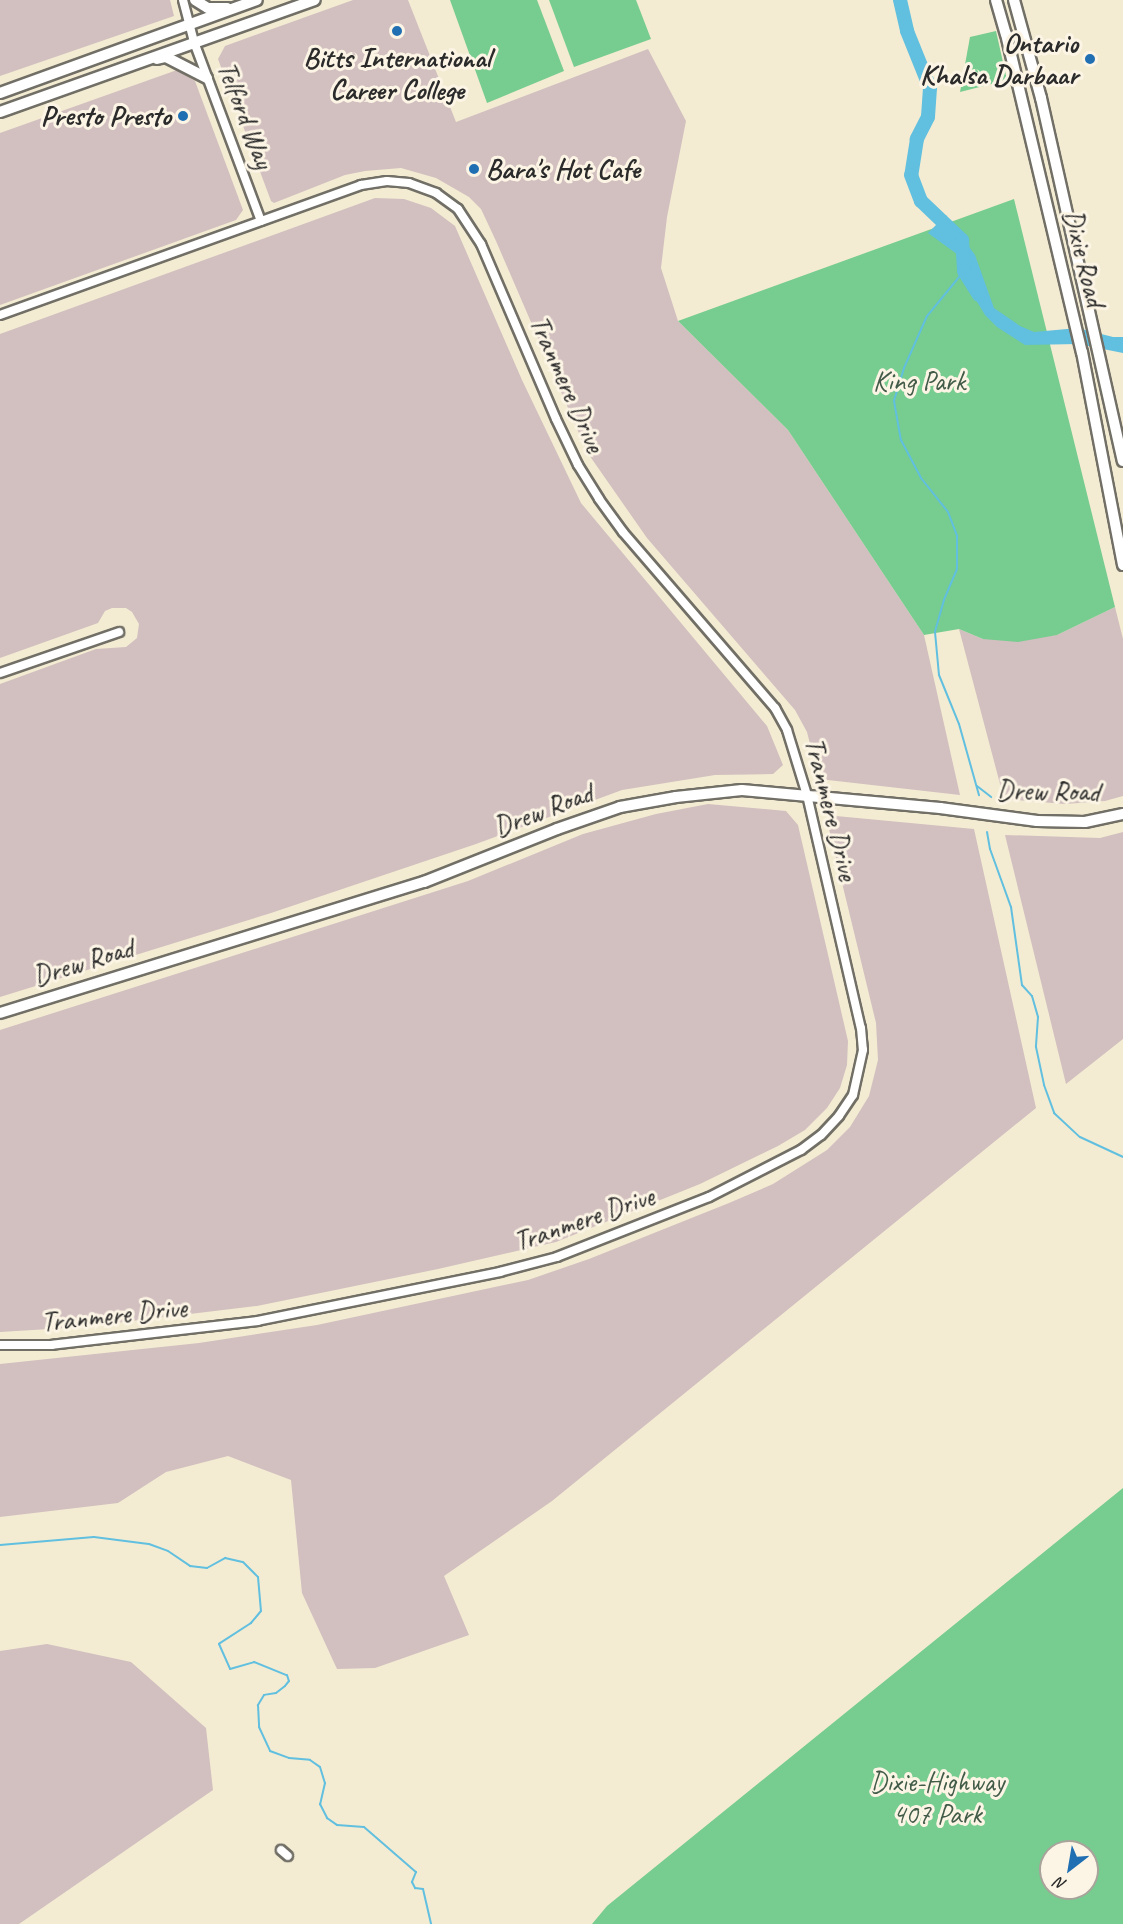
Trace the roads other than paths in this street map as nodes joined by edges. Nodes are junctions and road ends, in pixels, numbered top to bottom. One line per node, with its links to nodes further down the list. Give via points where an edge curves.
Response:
1 (183, 0): 8 (street, Telford Way)
2 (195, 0): 7 (main road, via 208,8)
3 (257, 0): 7 (main road)
4 (315, 0): 9 (main road)
5 (996, 0): 17 (main road, Dixie Road, via 1082,352)
6 (1014, 0): 16 (main road, Dixie Road, via 1029,49)
7 (236, 8): 8 (main road)
8 (189, 24): 9 (street, Telford Way); 12 (main road)
9 (194, 42): 10 (main road); 11 (street, Telford Way)
10 (136, 62): 11 (main road, via 166,57); 13 (main road)
11 (207, 78): 14 (street, Telford Way)
12 (0, 93)
13 (0, 112)
14 (261, 221): 15 (street, Tranmere Drive); 20 (street, Tranmere Drive, via 361,185 387,181 409,183 436,193 458,209 481,244 578,465 623,532 775,708 795,748)
15 (0, 315)
16 (1123, 461)
17 (1123, 565)
18 (119, 632): 19 (street)
19 (0, 673)
20 (807, 795): 21 (main road, Drew Road, via 1036,821 1085,822); 22 (main road, Drew Road, via 742,790 620,807 424,882); 23 (street, Tranmere Drive, via 863,1050 853,1095 821,1135 801,1150 641,1226 557,1257 500,1272 258,1321 52,1345)
21 (1123, 814)
22 (0, 1013)
23 (0, 1346)
24 (281, 1850): 25 (street)
25 (288, 1856)

